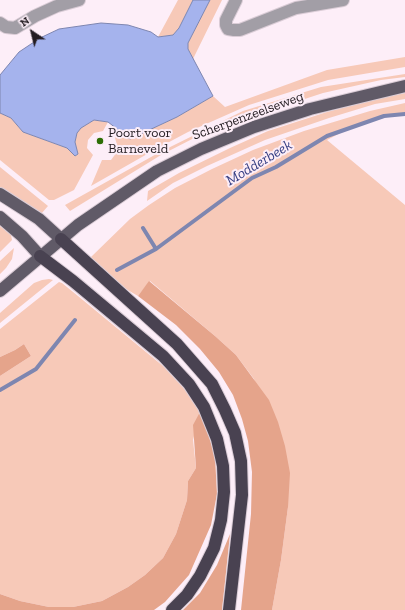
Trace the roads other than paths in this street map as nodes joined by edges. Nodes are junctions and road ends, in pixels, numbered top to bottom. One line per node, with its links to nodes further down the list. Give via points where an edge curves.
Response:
1 (79, 0): 4 (street, via 57,6 15,28)
2 (236, 0): 3 (street, via 226,20 228,28 234,30 240,30 296,8)
3 (343, 0)
4 (0, 23)
5 (405, 86): 8 (main road, Scherpenzeelseweg, via 310,109 254,127 201,149 157,171)
6 (0, 194): 8 (main road, via 39,219)
7 (0, 216): 9 (main road)
8 (61, 239): 9 (main road, Scherpenzeelseweg); 12 (highway, via 177,344 212,384 225,410 235,433 241,461 242,495)
9 (40, 256): 10 (main road, Scherpenzeelseweg); 11 (highway, via 163,356 190,384 204,407 218,439 224,492 214,548 200,576 187,595)
10 (0, 291)
11 (172, 610)
12 (229, 610)

